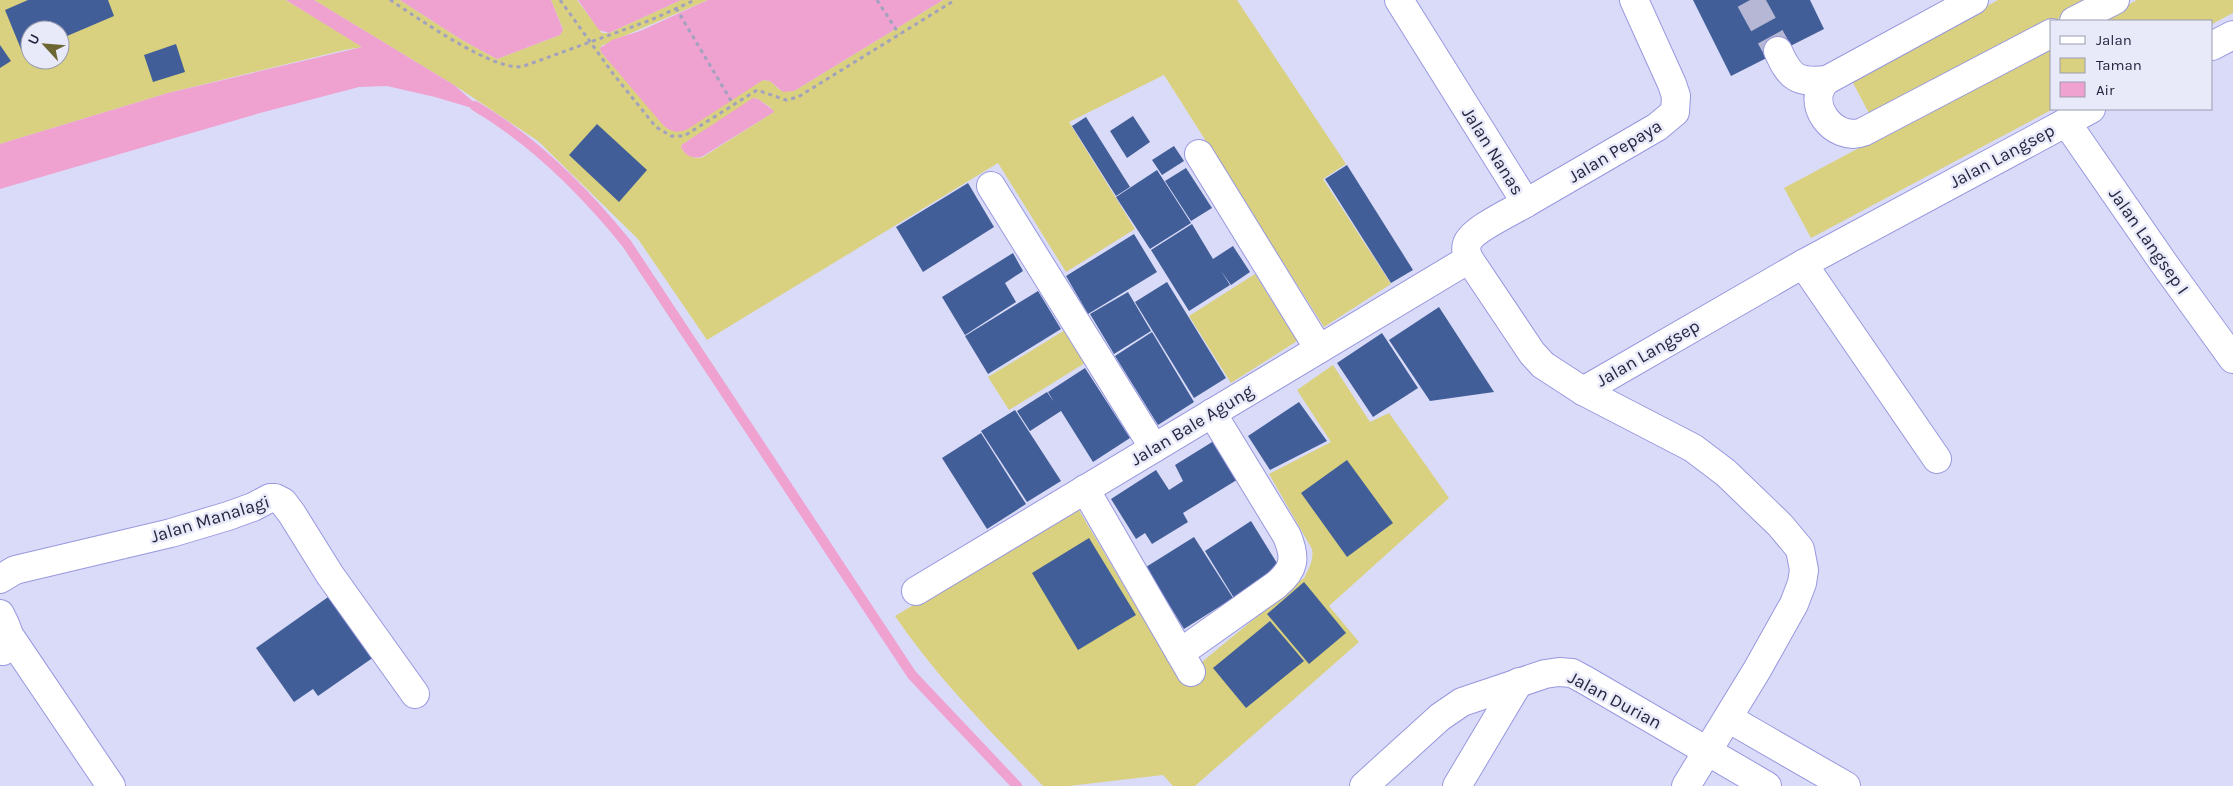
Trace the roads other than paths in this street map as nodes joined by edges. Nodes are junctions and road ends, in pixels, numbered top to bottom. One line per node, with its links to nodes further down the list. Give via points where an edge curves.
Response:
1 (1399, 0): 15 (street, Jalan Nanas)
2 (1634, 0): 15 (street, Jalan Pepaya, via 1672,84 1676,96 1675,112 1657,127)
3 (1974, 0): 10 (street)
4 (2115, 0): 5 (street)
5 (2076, 20)
6 (2050, 34): 10 (street, via 1855,135 1846,135 1831,126 1818,105 1819,86)
7 (2233, 35): 8 (street)
8 (2213, 45)
9 (1778, 51): 10 (street, via 1792,76 1810,82)
10 (1826, 80)
11 (2089, 110): 12 (street, Jalan Langsep)
12 (2066, 122): 17 (street, Jalan Langsep); 19 (street, Jalan Langsep I)
13 (1199, 154): 18 (street)
14 (991, 186): 22 (street)
15 (1526, 203): 16 (street, Jalan Nanas, via 1470,237 1466,250)
16 (1469, 259): 18 (street, Jalan Bale Agung); 20 (street, via 1532,353 1559,377)
17 (1803, 264): 20 (street, Jalan Langsep); 23 (street)
18 (1318, 349): 21 (street, Jalan Bale Agung)
19 (2233, 359)
20 (1583, 391): 30 (street, Jalan Langsep, via 1693,448 1726,473 1800,549 1804,570 1794,604)
21 (1212, 413): 22 (street, Jalan Bale Agung); 24 (street, via 1286,536 1293,554 1290,571 1185,662)
22 (1154, 448): 24 (street, Jalan Bale Agung)
23 (1938, 459)
24 (1085, 489): 26 (street, Jalan Bale Agung)
25 (0, 579): 29 (street, Jalan Manalagi, via 15,570 188,528 275,498 283,502 292,514 330,576)
26 (916, 591)
27 (3, 634): 32 (street)
28 (1519, 682): 31 (street, Jalan Durian, via 1545,674 1572,674); 33 (street, Jalan Durian, via 1451,708); 34 (street)
29 (415, 694)
30 (1728, 718): 31 (street, Jalan Langsep); 37 (street)
31 (1708, 751): 35 (street, Jalan Langsep); 36 (street, Jalan Durian)
32 (111, 786)
33 (1364, 786)
34 (1457, 786)
35 (1686, 786)
36 (1767, 786)
37 (1846, 786)

